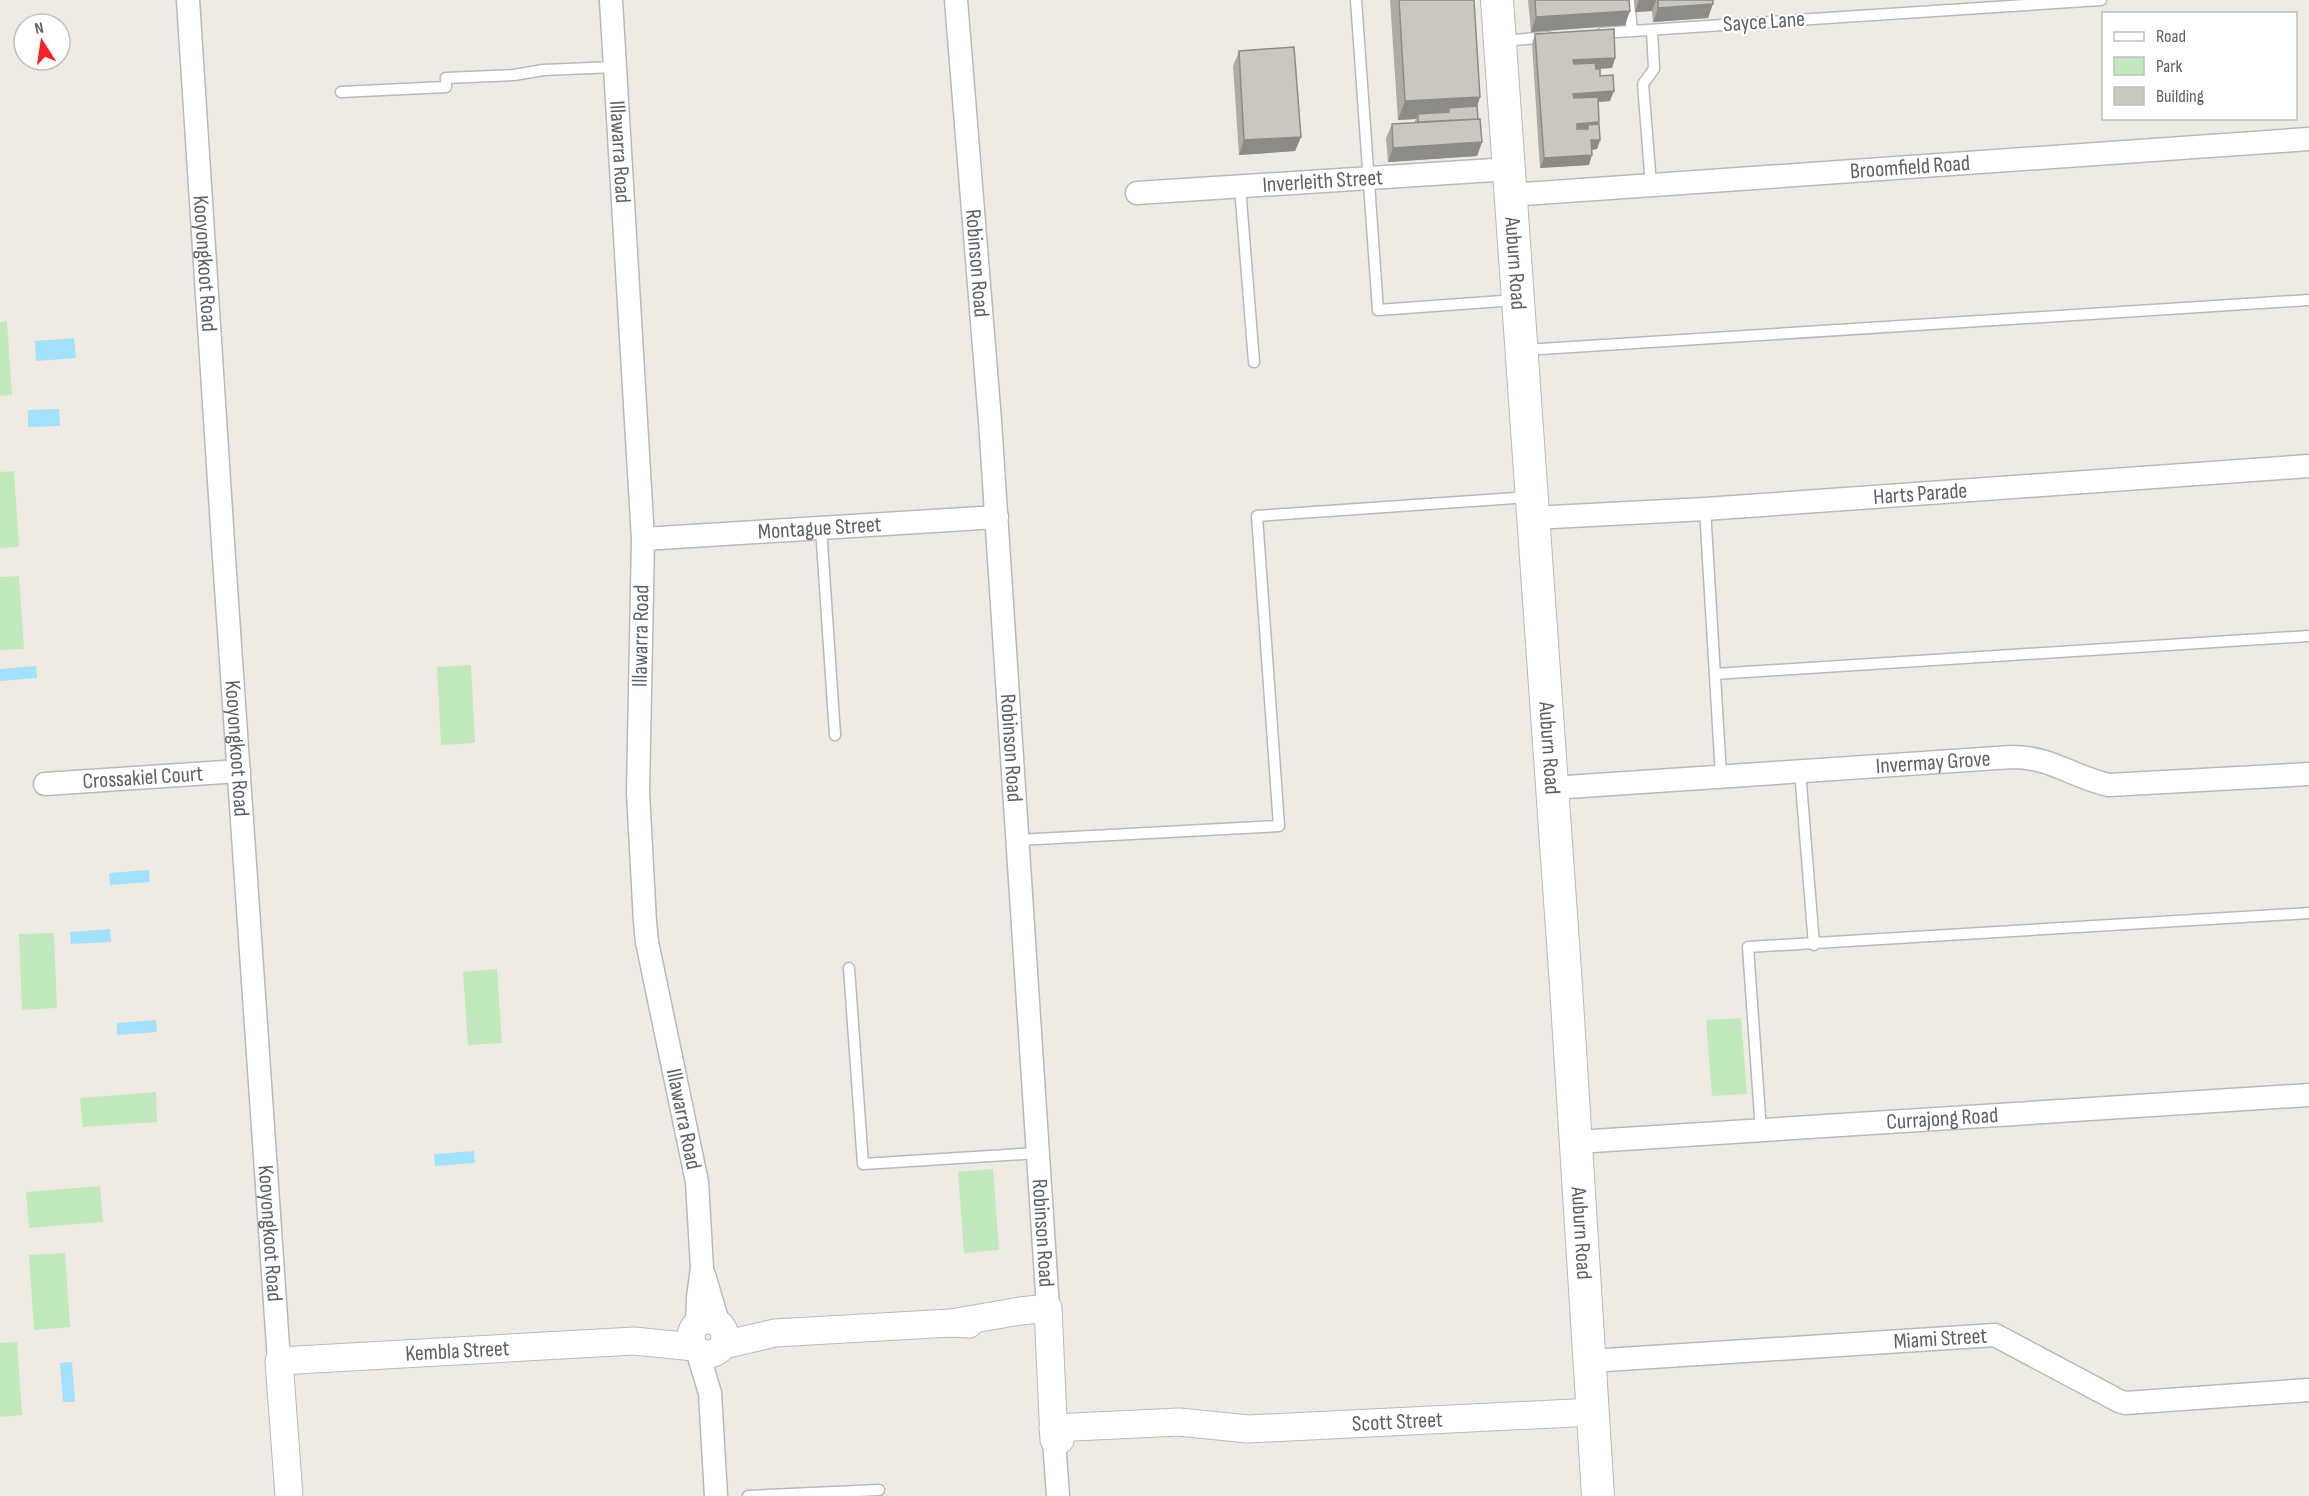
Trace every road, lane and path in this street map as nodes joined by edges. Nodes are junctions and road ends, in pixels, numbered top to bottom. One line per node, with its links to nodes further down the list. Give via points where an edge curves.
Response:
1 (188, 0): 34 (street, Kooyongkoot Road)
2 (611, 0): 13 (street, Illawarra Road)
3 (956, 0): 28 (street, Robinson Road)
4 (1356, 0): 16 (lane)
5 (1497, 0): 12 (main road, Auburn Road)
6 (1629, 0): 9 (lane)
7 (2101, 0): 8 (lane, Sayce Lane)
8 (1652, 30): 9 (lane, Sayce Lane); 18 (lane, via 1654,69 1643,84)
9 (1632, 31): 10 (lane, Sayce Lane)
10 (1586, 34)
11 (1562, 36): 12 (lane)
12 (1500, 41): 17 (main road, Auburn Road)
13 (615, 66): 14 (lane, via 446,78 446,87); 30 (street, Illawarra Road)
14 (341, 92)
15 (2309, 140): 18 (street, Broomfield Road)
16 (1369, 179): 17 (street, Inverleith Street); 19 (street, Inverleith Street); 21 (lane, via 1377,310)
17 (1510, 182): 18 (street, Broomfield Road); 21 (main road, Auburn Road)
18 (1651, 185)
19 (1240, 186): 20 (street, Inverleith Street); 24 (lane)
20 (1137, 193)
21 (1518, 300): 23 (main road, Auburn Road)
22 (2309, 300): 23 (lane)
23 (1522, 351): 26 (main road, Auburn Road)
24 (1254, 362)
25 (2309, 466): 27 (street, Harts Parade)
26 (1533, 508): 27 (street, Harts Parade); 39 (main road, Auburn Road); 40 (lane, via 1257,516 1279,826)
27 (1705, 509): 32 (lane)
28 (997, 517): 29 (street, Montague Street); 40 (street, Robinson Road)
29 (821, 528): 30 (street, Montague Street); 33 (lane)
30 (643, 539): 49 (street, Illawarra Road, via 638,793 645,922 697,1182)
31 (2309, 636): 32 (lane)
32 (1715, 674): 37 (lane)
33 (835, 735)
34 (239, 771): 38 (street, Crossakiel Court); 50 (street, Kooyongkoot Road)
35 (1800, 771): 36 (street, Invermay Grove, via 2018,757 2049,762 2109,785); 37 (street, Invermay Grove); 42 (lane)
36 (2309, 774)
37 (1721, 776): 39 (street, Invermay Grove)
38 (45, 784)
39 (1552, 788): 46 (main road, Auburn Road)
40 (1018, 840): 47 (street, Robinson Road)
41 (2309, 913): 42 (lane)
42 (1814, 945): 45 (lane, via 1748,947)
43 (849, 968): 47 (lane, via 863,1164)
44 (2309, 1095): 45 (street, Currajong Road)
45 (1761, 1131): 46 (street, Currajong Road)
46 (1576, 1142): 51 (main road, Auburn Road)
47 (1038, 1153): 48 (street, Robinson Road)
48 (1048, 1318): 49 (street, Kembla Street, via 1020,1311 951,1323); 54 (street, Robinson Road)
49 (708, 1337): 50 (street, Kembla Street); 57 (street, Illawarra Road)
50 (279, 1361): 56 (street, Kooyongkoot Road)
51 (1590, 1361): 52 (street, Miami Street, via 1995,1335 2125,1402); 53 (main road, Auburn Road)
52 (2309, 1390)
53 (1593, 1412): 54 (street, Scott Street, via 1248,1429 1201,1426 1180,1432); 60 (main road, Auburn Road)
54 (1054, 1434): 59 (street, Robinson Road)
55 (879, 1490): 58 (lane)
56 (289, 1496)
57 (716, 1496)
58 (748, 1496)
59 (1058, 1496)
60 (1598, 1496)

